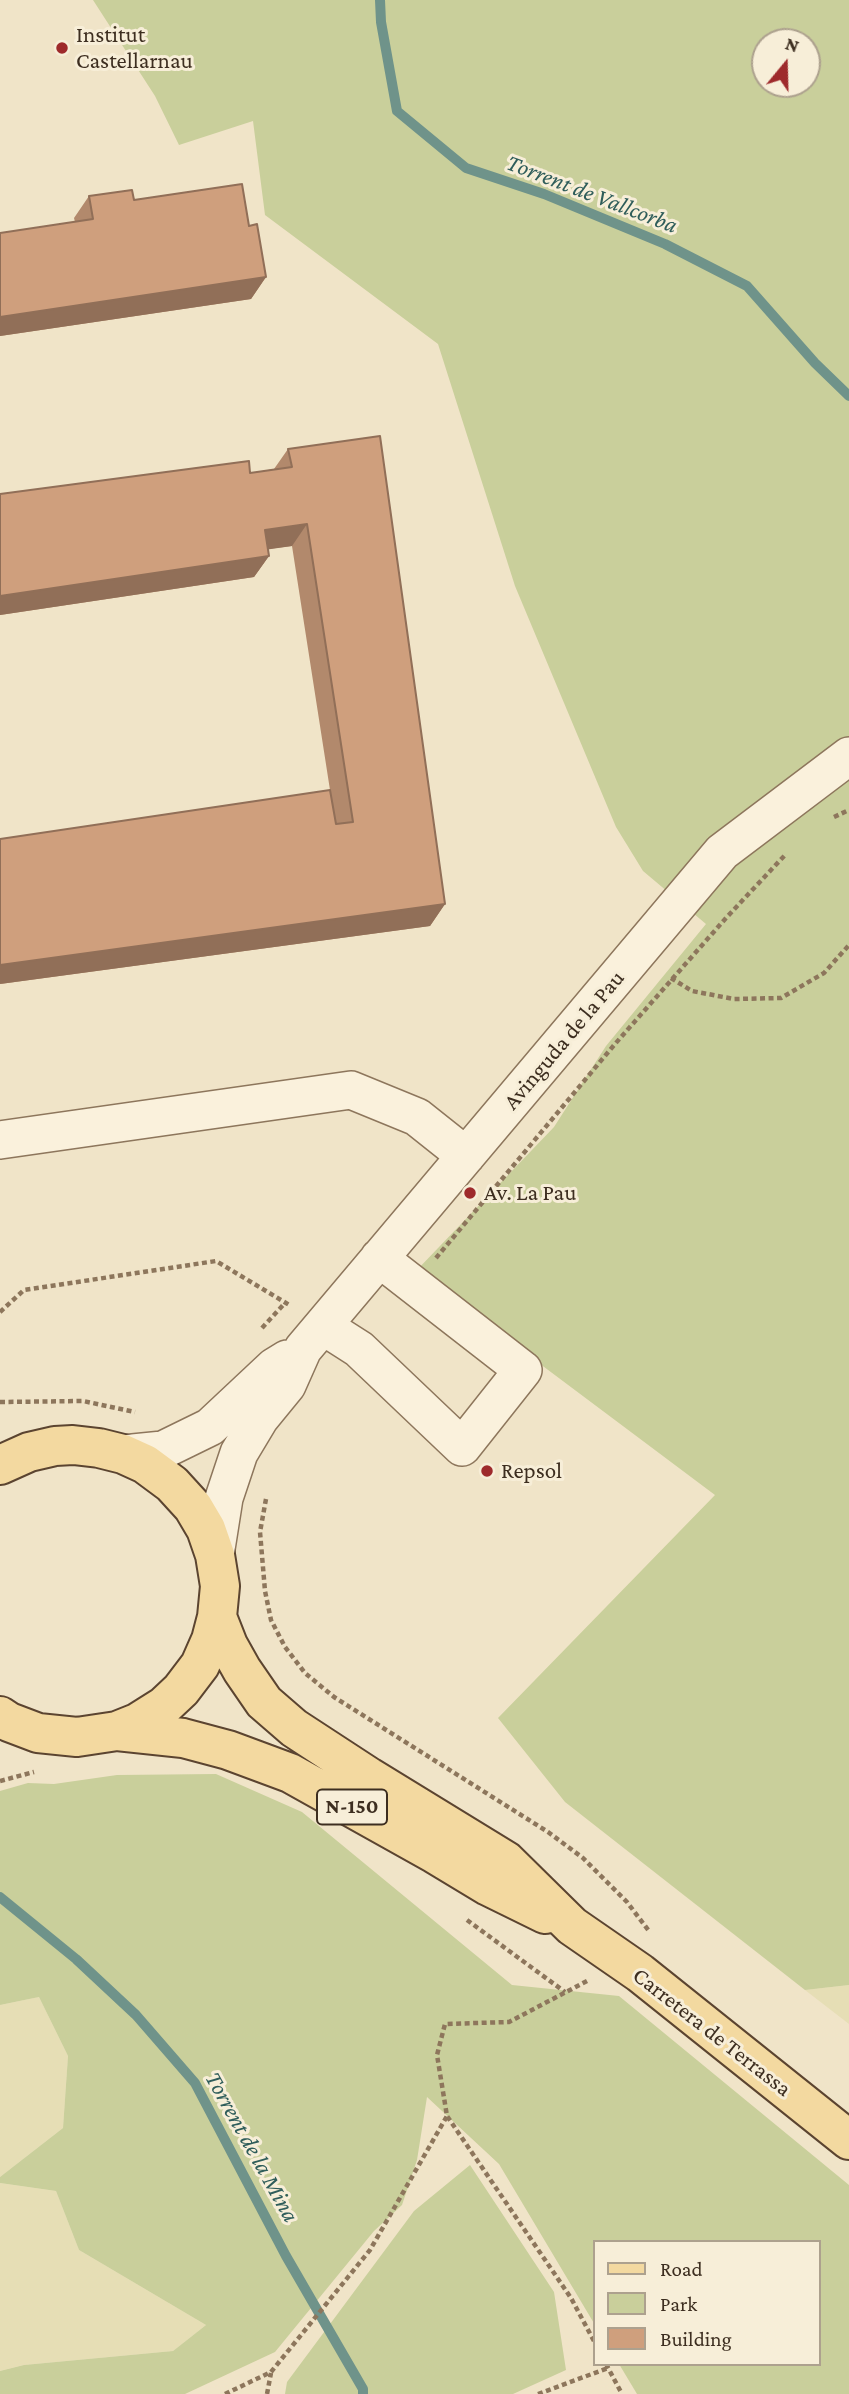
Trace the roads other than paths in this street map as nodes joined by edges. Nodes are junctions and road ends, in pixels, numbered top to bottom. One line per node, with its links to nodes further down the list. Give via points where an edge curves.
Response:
1 (849, 756): 3 (street, Avinguda de la Pau, via 722,852)
2 (0, 1140): 3 (street, via 351,1090 417,1117)
3 (466, 1156): 4 (street, Avinguda de la Pau)
4 (379, 1258): 5 (street, Avinguda de la Pau); 5 (street, via 523,1370 462,1447 359,1349)
5 (313, 1337): 8 (street, Avinguda de la Pau, via 210,1427 163,1450); 10 (street, Avinguda de la Pau, via 287,1385 239,1453)
6 (0, 1438): 7 (main road, N-150)
7 (55, 1446): 8 (main road, N-150); 9 (main road, N-150)
8 (123, 1454): 10 (main road, N-150, via 172,1484 193,1507)
9 (0, 1465)
10 (215, 1555): 11 (main road, N-150)
11 (217, 1617): 13 (main road, N-150, via 200,1665 181,1690 164,1706); 16 (main road, Carretera de Terrassa / N-150, via 228,1646 264,1702 311,1739 506,1861)
12 (0, 1716): 14 (main road, N-150)
13 (117, 1731): 14 (main road, N-150, via 76,1737); 16 (main road, Carretera de Terrassa / N-150, via 183,1738 290,1773 488,1886)
14 (38, 1733): 15 (street)
15 (0, 1737)
16 (572, 1926): 17 (main road, Carretera de Terrassa / N-150)
17 (849, 2140)

